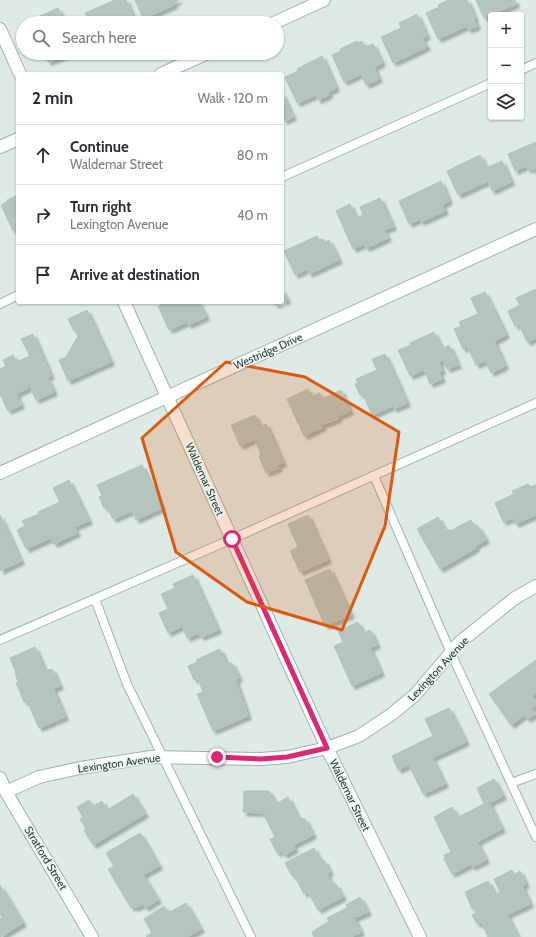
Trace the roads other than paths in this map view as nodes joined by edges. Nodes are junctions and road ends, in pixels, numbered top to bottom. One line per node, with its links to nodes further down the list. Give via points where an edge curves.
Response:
1 (324, 0): 2 (street)
2 (284, 18)
3 (0, 29): 7 (street)
4 (192, 60): 8 (street)
5 (536, 63): 6 (lane)
6 (524, 69)
7 (19, 72)
8 (165, 72)
9 (489, 84): 12 (lane)
10 (16, 140): 11 (street)
11 (0, 147)
12 (284, 176)
13 (536, 229): 17 (street, Westridge Drive)
14 (16, 296): 15 (lane)
15 (0, 304)
16 (125, 304): 17 (street, Waldemar Street)
17 (168, 396): 19 (street, Westridge Drive); 21 (street, Waldemar Street)
18 (536, 403): 20 (lane)
19 (0, 473)
20 (374, 476): 21 (lane); 25 (lane)
21 (232, 539): 23 (lane); 26 (street, Waldemar Street)
22 (536, 586): 25 (street, Lexington Avenue, via 515,598 460,642)
23 (95, 599): 24 (lane); 27 (lane, via 127,684)
24 (0, 640)
25 (451, 653): 26 (street, Lexington Avenue, via 415,695 392,714 359,736); 30 (lane)
26 (327, 748): 27 (street, Lexington Avenue, via 287,757 261,759); 35 (street, Waldemar Street)
27 (163, 757): 31 (street, Lexington Avenue, via 80,768 39,777); 34 (lane)
28 (536, 774): 30 (lane)
29 (0, 778): 31 (street, Stratford Street)
30 (511, 783): 32 (lane)
31 (6, 792): 33 (street, Stratford Street)
32 (536, 837)
33 (92, 937)
34 (251, 937)
35 (420, 937)

